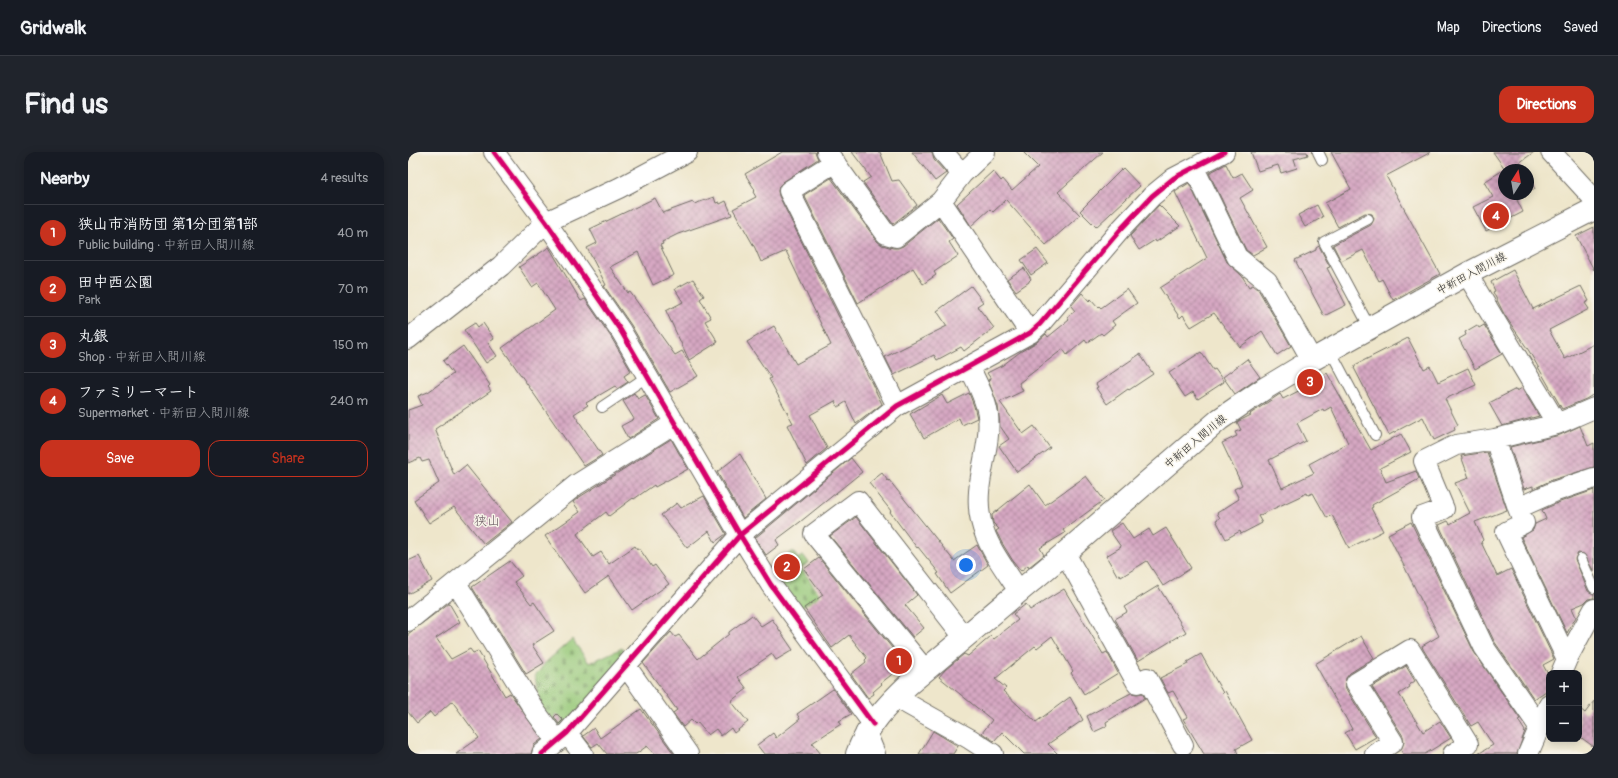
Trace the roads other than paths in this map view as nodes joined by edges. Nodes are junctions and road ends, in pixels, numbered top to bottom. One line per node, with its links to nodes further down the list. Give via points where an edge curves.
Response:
1 (494, 152): 14 (street)
2 (687, 152): 14 (street, via 619,188)
3 (943, 152): 9 (street)
4 (985, 152): 9 (street)
5 (1224, 152): 8 (street)
6 (1551, 152): 10 (street)
7 (830, 155): 11 (street, via 886,234 896,237); 22 (street, via 789,191)
8 (1194, 168): 17 (street, via 1174,178 1152,196); 19 (street, via 1237,257 1267,280)
9 (962, 174): 11 (street)
10 (1594, 199)
11 (941, 201): 17 (street)
12 (1594, 209): 15 (main road, 中新田入間川線)
13 (1368, 219): 16 (lane, via 1324,242)
14 (546, 222): 18 (street, via 501,266); 21 (street, via 621,331)
15 (1467, 274): 16 (main road, 中新田入間川線); 26 (street)
16 (1370, 328): 19 (main road, 中新田入間川線)
17 (1030, 333): 20 (street)
18 (408, 339)
19 (1321, 355): 27 (lane); 32 (main road, 中新田入間川線, via 1220,419)
20 (969, 366): 22 (street); 36 (street, via 986,403 988,416 979,494 981,520 990,546)
21 (648, 376): 23 (lane); 25 (street)
22 (897, 406): 31 (street)
23 (602, 407)
24 (1592, 415): 26 (street)
25 (675, 423): 31 (street); 34 (street, via 576,485)
26 (1557, 424): 28 (street)
27 (1375, 435)
28 (1495, 439): 30 (street); 46 (street, via 1456,445 1424,461 1444,509 1422,517 1484,647)
29 (1594, 478): 30 (street)
30 (1518, 508): 41 (street, via 1524,523 1506,532)
31 (740, 536): 40 (street); 45 (street)
32 (1065, 553): 36 (main road, 中新田入間川線); 48 (street, via 1137,683 1147,678)
33 (1581, 559): 35 (lane)
34 (456, 583): 38 (street); 47 (street)
35 (1594, 588)
36 (1019, 591): 39 (main road, 中新田入間川線)
37 (1594, 609): 41 (street)
38 (408, 621)
39 (964, 638): 42 (main road, 中新田入間川線); 42 (street, via 858,501 814,534)
40 (626, 666): 47 (street); 50 (street)
41 (1564, 666)
42 (925, 670): 43 (main road, 中新田入間川線)
43 (895, 697): 45 (main road, 中新田入間川線); 53 (street)
44 (1549, 706): 46 (street)
45 (870, 728): 51 (main road, 中新田入間川線); 52 (street)
46 (1540, 728): 56 (street)
47 (555, 743): 49 (street)
48 (1183, 745)
49 (584, 754)
50 (688, 754)
51 (857, 754)
52 (875, 754)
53 (993, 754)
54 (1375, 754): 55 (street, via 1393,742 1356,682 1410,650 1468,744)
55 (1453, 754)
56 (1528, 754)

